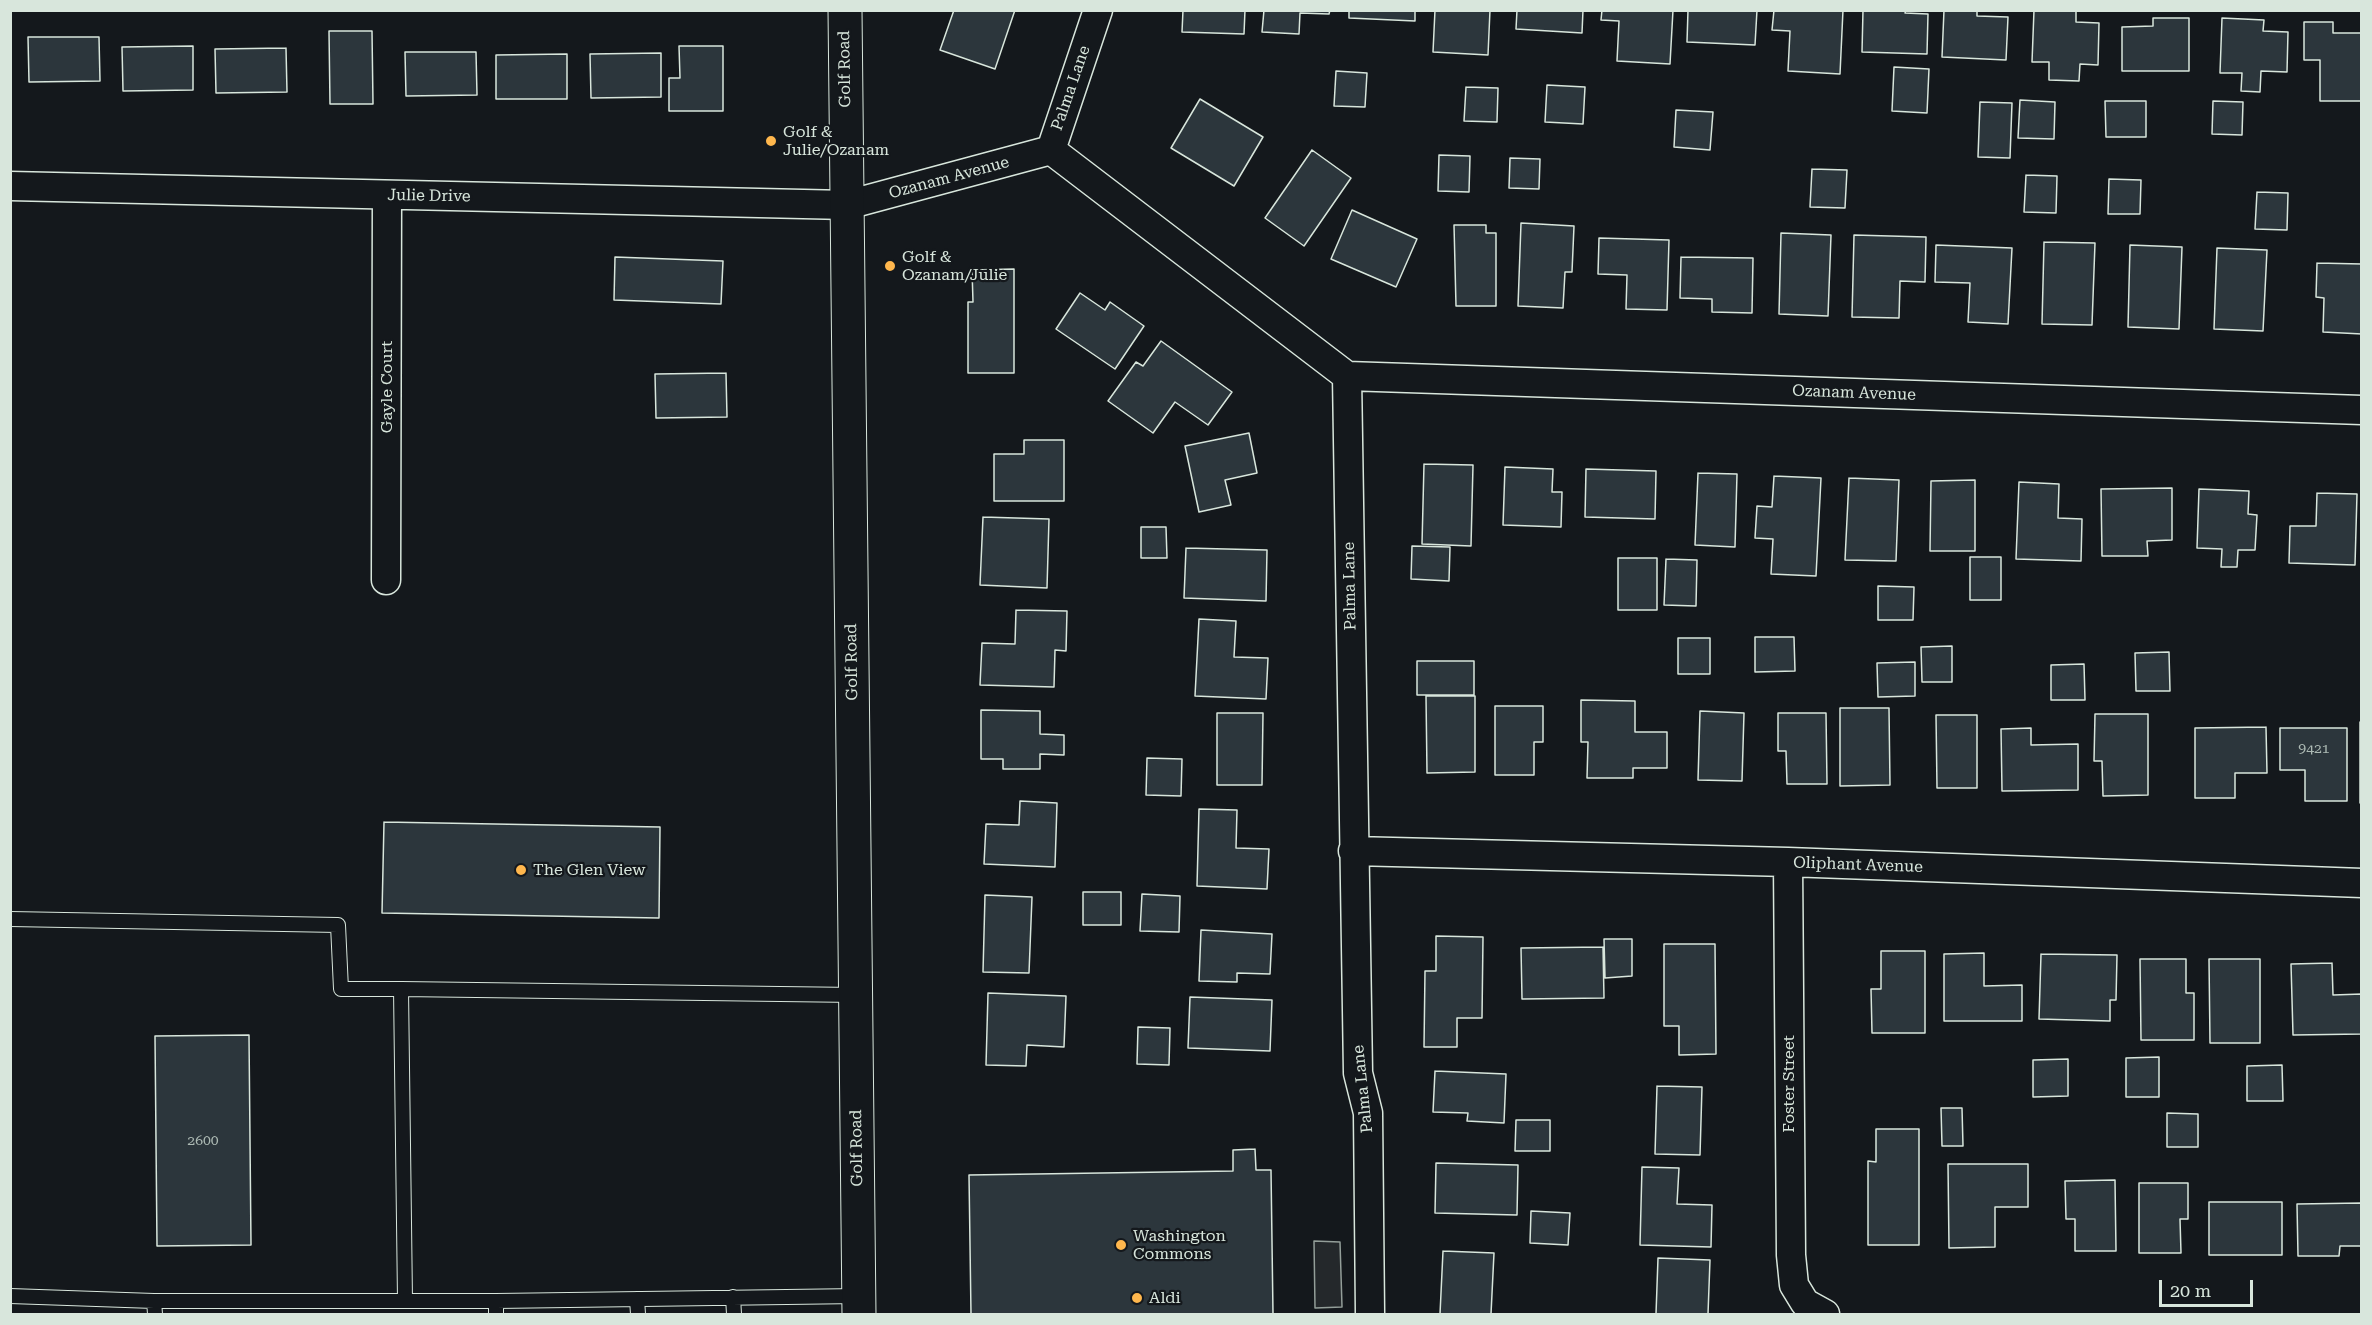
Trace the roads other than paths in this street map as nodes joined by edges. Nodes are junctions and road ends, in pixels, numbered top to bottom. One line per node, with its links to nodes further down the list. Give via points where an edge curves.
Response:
1 (845, 10): 6 (main road, Golf Road)
2 (1098, 10): 3 (street, Palma Lane)
3 (1051, 150): 6 (street, Ozanam Avenue); 7 (street, Palma Lane)
4 (10, 186): 5 (street, Julie Drive)
5 (387, 195): 6 (street, Julie Drive); 9 (street, Gayle Court)
6 (847, 205): 15 (main road, Golf Road)
7 (1347, 376): 8 (street, Ozanam Avenue); 10 (street, Palma Lane)
8 (2361, 410)
9 (386, 580)
10 (1353, 851): 11 (street, Oliphant Avenue); 26 (street, Palma Lane, via 1358,1072 1368,1113)
11 (1788, 862): 12 (street, Oliphant Avenue); 23 (street, Foster Street, via 1791,1255 1794,1285)
12 (2361, 883)
13 (10, 919): 14 (lane, via 338,925 341,989)
14 (401, 989): 15 (lane); 19 (lane)
15 (856, 995): 20 (main road, Golf Road)
16 (10, 1296): 21 (lane)
17 (733, 1297): 18 (lane); 20 (lane); 25 (lane)
18 (637, 1299): 22 (lane); 24 (lane)
19 (405, 1300): 21 (lane); 22 (lane)
20 (859, 1305)
21 (154, 1308)
22 (496, 1308)
23 (1815, 1309)
24 (638, 1314)
25 (734, 1314)
26 (1370, 1314)

